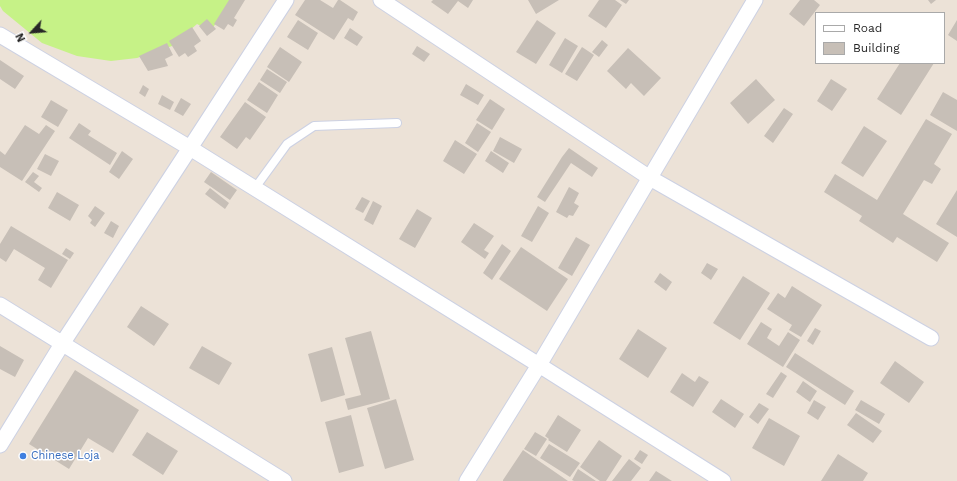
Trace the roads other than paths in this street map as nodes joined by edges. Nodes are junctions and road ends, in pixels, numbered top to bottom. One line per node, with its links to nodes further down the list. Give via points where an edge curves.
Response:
1 (286, 0): 6 (street)
2 (380, 0): 7 (street)
3 (755, 0): 7 (street)
4 (0, 35): 6 (street)
5 (397, 123): 8 (lane, via 314,126 287,144)
6 (190, 148): 8 (street); 11 (street)
7 (650, 178): 10 (street); 12 (street)
8 (255, 188): 12 (street)
9 (0, 305): 11 (street)
10 (930, 338)
11 (62, 344): 13 (street); 14 (street)
12 (539, 365): 15 (street); 16 (street)
13 (0, 445)
14 (284, 481)
15 (467, 481)
16 (723, 481)

